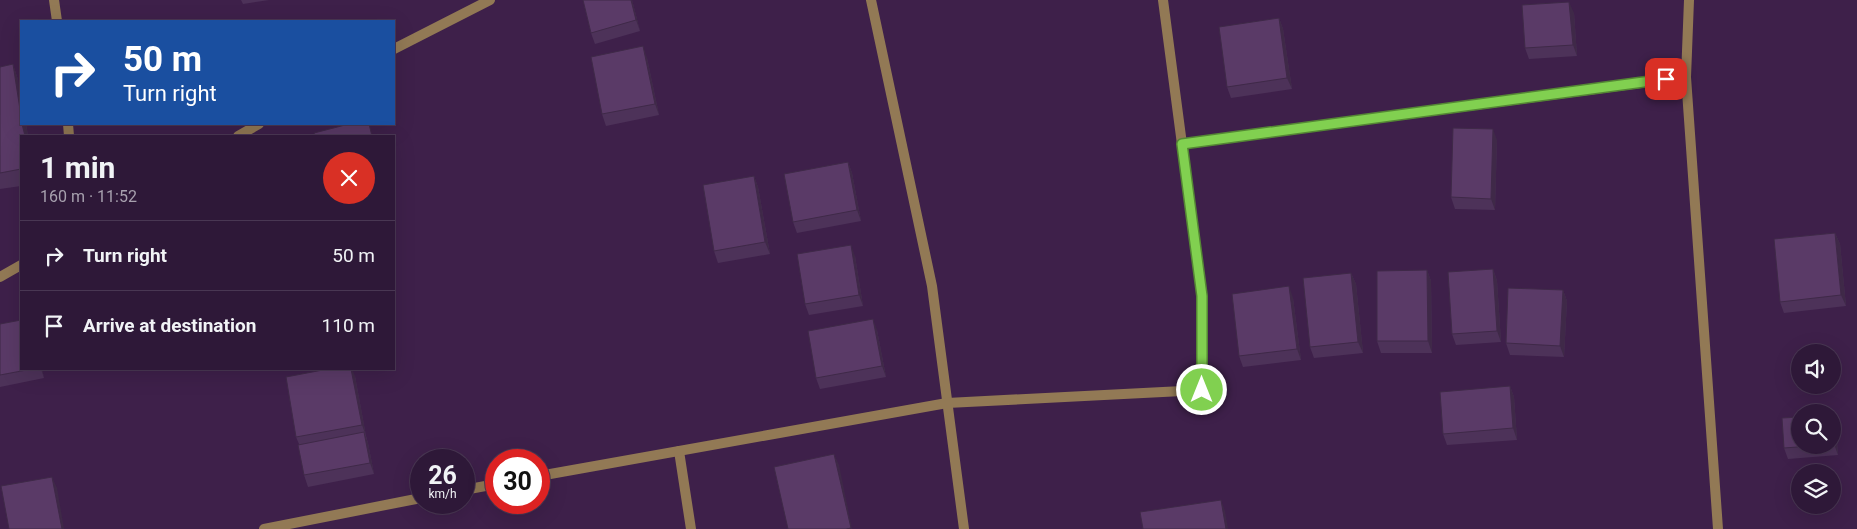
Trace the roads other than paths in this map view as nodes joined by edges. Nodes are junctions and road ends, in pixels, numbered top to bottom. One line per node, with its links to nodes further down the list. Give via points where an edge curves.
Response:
1 (54, 0): 6 (street)
2 (490, 0): 7 (street)
3 (871, 0): 14 (street, via 932,286)
4 (1163, 0): 11 (street)
5 (1689, 0): 8 (street)
6 (57, 20)
7 (395, 48)
8 (1686, 77): 11 (street); 21 (street)
9 (257, 125): 10 (street)
10 (240, 135)
11 (1182, 144): 14 (street, via 1202,296 1202,390)
12 (20, 266): 13 (street)
13 (0, 277)
14 (948, 403): 15 (street); 20 (street)
15 (679, 451): 16 (street); 19 (street)
16 (550, 474)
17 (410, 500): 18 (street)
18 (264, 529)
19 (691, 529)
20 (964, 529)
21 (1718, 529)

